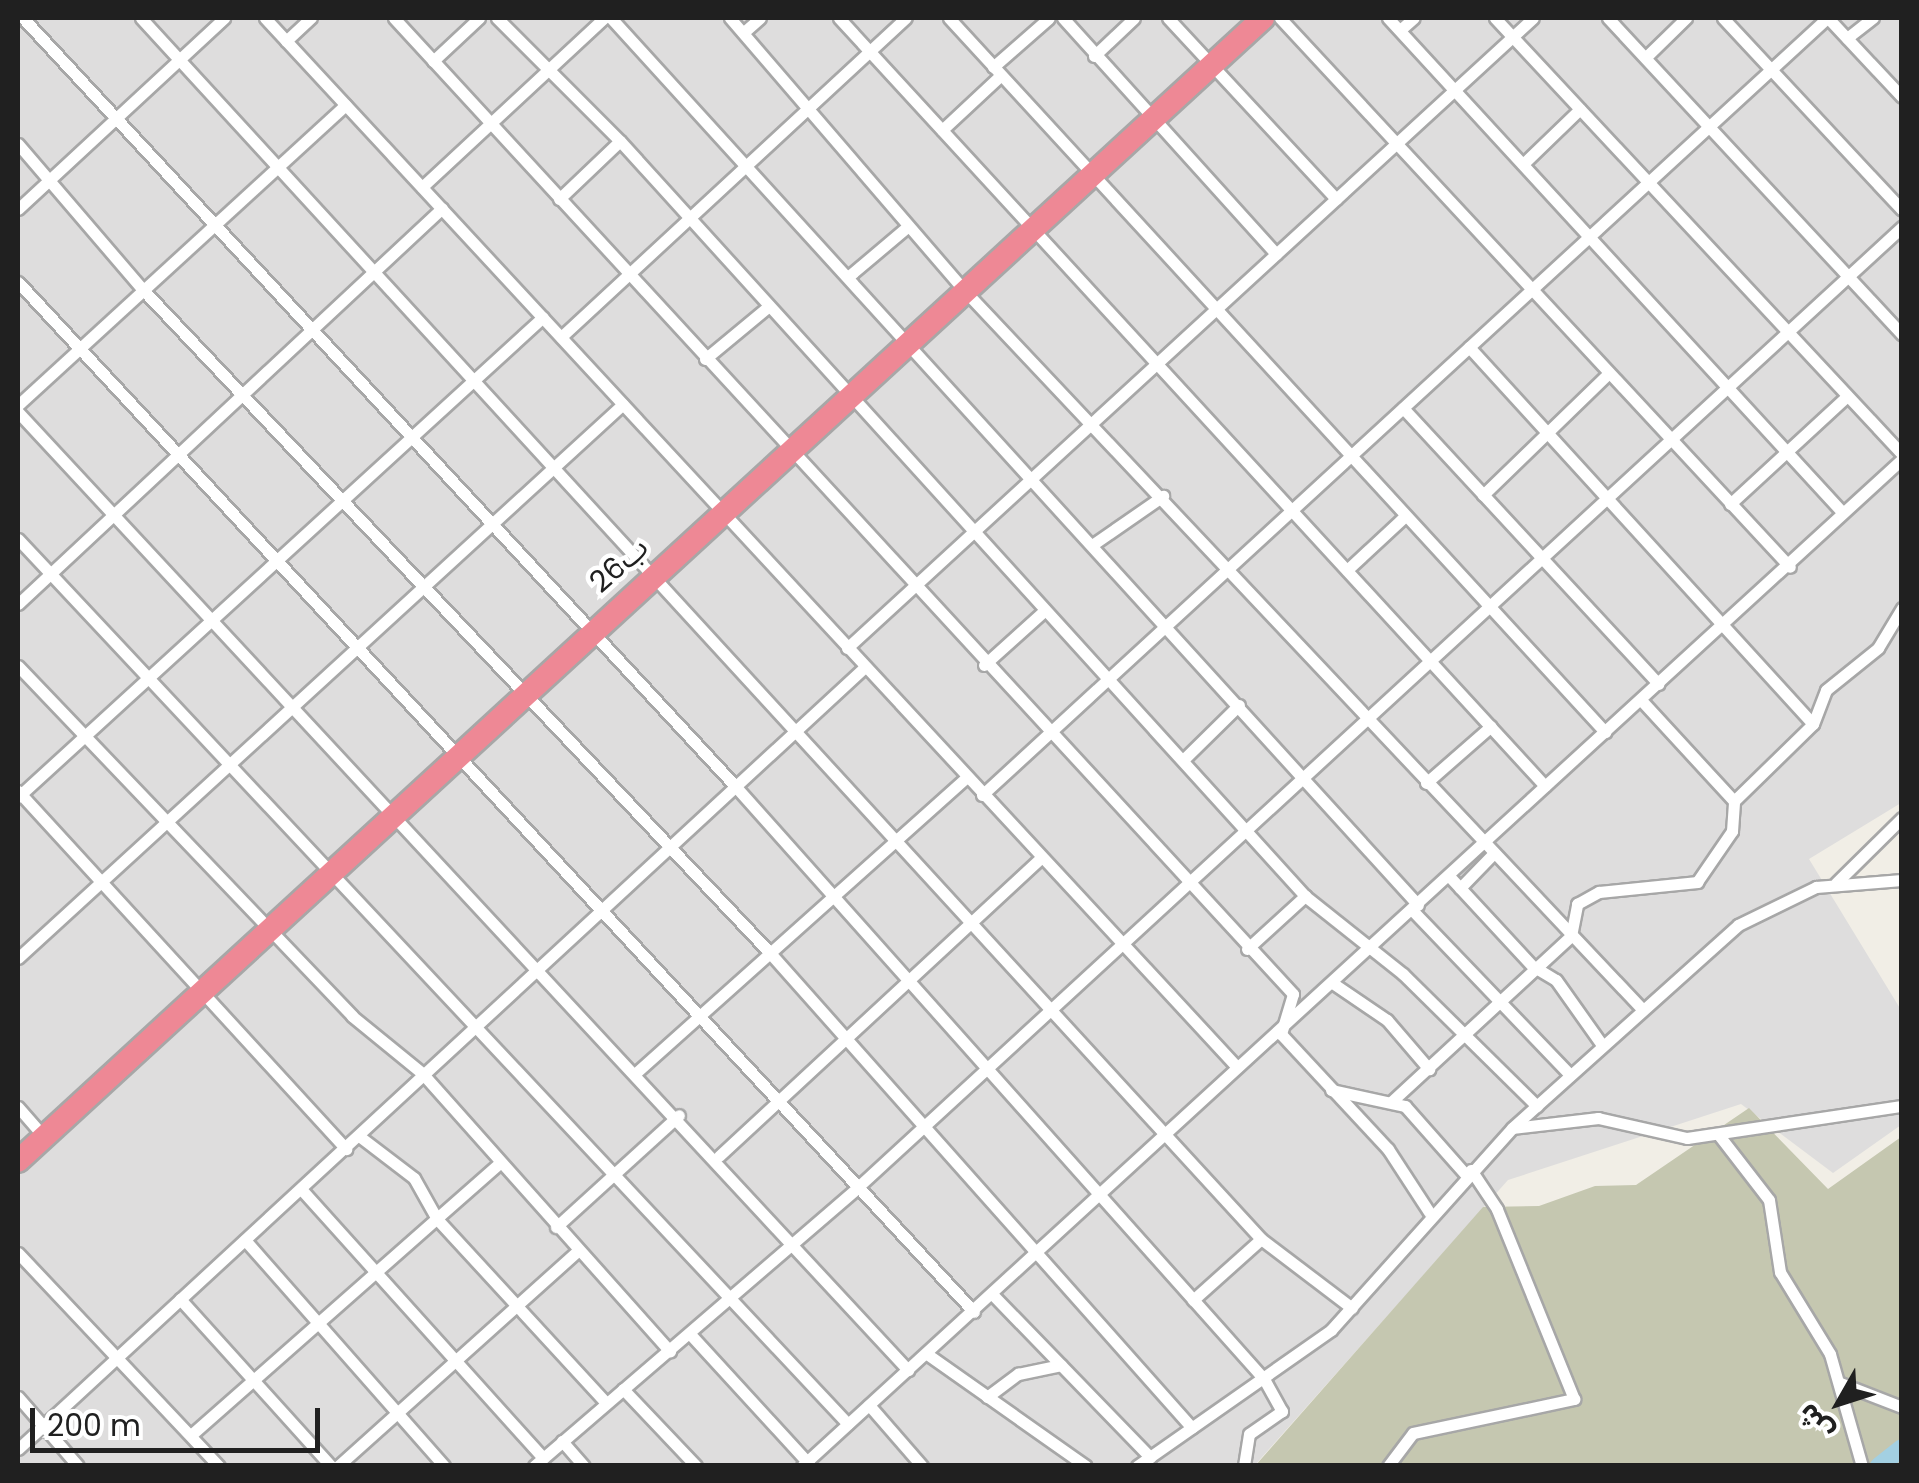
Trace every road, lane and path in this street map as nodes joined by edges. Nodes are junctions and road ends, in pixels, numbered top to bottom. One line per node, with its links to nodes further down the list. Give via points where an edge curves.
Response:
1 (23, 18): 50 (street)
2 (141, 18): 38 (street)
3 (224, 18): 38 (street)
4 (265, 18): 34 (street)
5 (311, 18): 34 (street)
6 (394, 18): 39 (street)
7 (479, 18): 39 (street)
8 (497, 18): 41 (street)
9 (607, 18): 41 (street); 57 (street)
10 (730, 18): 31 (street)
11 (760, 18): 31 (street)
12 (839, 18): 35 (street)
13 (906, 18): 35 (street)
14 (949, 18): 43 (street)
15 (1049, 18): 43 (street)
16 (1063, 18): 36 (street)
17 (1134, 18): 36 (street)
18 (1168, 18): 40 (street)
19 (1263, 18): 40 (highway, 26ب)
20 (1280, 18): 55 (street)
21 (1388, 18): 30 (street)
22 (1414, 18): 30 (street)
23 (1495, 18): 32 (street)
24 (1533, 18): 32 (street)
25 (1608, 18): 37 (street)
26 (1686, 18): 37 (street)
27 (1724, 18): 42 (street)
28 (1827, 18): 33 (street); 42 (street)
29 (1873, 18): 33 (street)
30 (1400, 30): 44 (street)
31 (744, 32): 47 (street)
32 (1514, 37): 44 (street); 48 (street)
33 (1847, 38): 45 (street)
34 (286, 41): 46 (street)
35 (869, 50): 47 (street); 53 (street)
36 (1094, 56): 49 (street)
37 (1646, 56): 52 (street)
38 (179, 59): 50 (street); 59 (street)
39 (433, 61): 51 (street)
40 (1210, 65): 49 (highway, 26ب); 65 (street)
41 (552, 66): 51 (street); 54 (street)
42 (1772, 68): 52 (street); 68 (street)
43 (996, 72): 53 (street); 60 (street)
44 (1455, 90): 55 (street); 58 (street)
45 (1902, 97)
46 (345, 105): 59 (street); 63 (street)
47 (809, 108): 57 (street); 70 (street)
48 (1580, 109): 58 (street); 62 (street)
49 (1150, 120): 60 (highway, 26ب); 75 (street)
50 (114, 122): 61 (street); 72 (street)
51 (490, 124): 63 (street); 64 (street)
52 (1707, 128): 62 (street); 79 (street)
53 (942, 130): 73 (street)
54 (620, 141): 64 (street); 69 (street)
55 (1396, 143): 65 (street); 82 (street)
56 (18, 144): 61 (street)
57 (748, 164): 69 (street); 78 (street)
58 (1523, 164): 74 (street)
59 (280, 166): 72 (street); 76 (street)
60 (1088, 177): 73 (highway, 26ب); 85 (street)
61 (49, 180): 67 (street); 83 (street)
62 (1649, 184): 74 (street); 87 (street)
63 (422, 186): 66 (street)
64 (558, 199): 77 (street)
65 (1336, 199): 75 (street)
66 (442, 208): 76 (street); 86 (street)
67 (18, 209)
68 (1902, 210)
69 (691, 218): 77 (street); 84 (street)
70 (908, 227): 78 (street); 81 (street)
71 (1902, 227): 79 (street)
72 (212, 230): 83 (street); 88 (street)
73 (1029, 232): 81 (highway, 26ب); 95 (street)
74 (1590, 236): 82 (street); 98 (street)
75 (1276, 254): 85 (street)
76 (377, 270): 88 (street); 97 (street)
77 (629, 276): 90 (street); 94 (street)
78 (849, 276): 91 (street)
79 (1849, 276): 87 (street); 89 (street)
80 (18, 282): 93 (street)
81 (964, 290): 91 (highway, 26ب); 105 (street)
82 (1532, 291): 92 (street); 96 (street)
83 (145, 292): 93 (street); 99 (street)
84 (769, 306): 94 (street); 100 (street)
85 (1216, 309): 95 (street); 113 (street)
86 (542, 317): 90 (street); 97 (street)
87 (1787, 330): 98 (street); 101 (street)
88 (308, 334): 99 (street); 107 (street)
89 (1902, 334)
90 (561, 337): 102 (street)
91 (906, 342): 100 (highway, 26ب); 115 (street)
92 (1469, 346): 104 (street); 106 (street)
93 (80, 352): 103 (street); 111 (street)
94 (706, 359): 109 (street)
95 (1154, 365): 105 (street); 121 (street)
96 (1608, 374): 106 (street); 108 (street)
97 (476, 377): 107 (street); 114 (street)
98 (1727, 383): 108 (street); 110 (street)
99 (244, 396): 111 (street); 119 (street)
100 (848, 396): 109 (highway, 26ب); 127 (street)
101 (1847, 396): 110 (street); 112 (street)
102 (623, 404): 114 (street); 123 (street)
103 (18, 408): 124 (street)
104 (1403, 408): 113 (street); 116 (street)
105 (1097, 424): 115 (street); 118 (street)
106 (1547, 431): 116 (street); 117 (street)
107 (410, 438): 119 (street); 126 (street)
108 (1668, 438): 117 (street); 120 (street)
109 (789, 450): 123 (highway, 26ب); 138 (street)
110 (1788, 450): 120 (street); 122 (street)
111 (178, 456): 124 (street); 131 (street)
112 (1902, 457): 122 (street)
113 (1349, 458): 121 (street); 125 (street)
114 (556, 466): 126 (street); 136 (street)
115 (1034, 481): 127 (street); 129 (street)
116 (1483, 494): 130 (street)
117 (1606, 495): 130 (street); 145 (street)
118 (1163, 496): 129 (street); 133 (street)
119 (346, 502): 131 (street); 137 (street)
120 (1730, 504): 132 (street)
121 (1292, 510): 133 (street); 134 (street)
122 (1843, 512): 132 (street)
123 (720, 513): 136 (highway, 26ب); 148 (street)
124 (116, 516): 135 (street); 143 (street)
125 (1404, 517): 134 (street); 140 (street)
126 (491, 525): 137 (street); 146 (street)
127 (974, 534): 138 (street); 142 (street)
128 (18, 539): 135 (street)
129 (1094, 543): 144 (street)
130 (1540, 557): 140 (street); 155 (street)
131 (278, 562): 143 (street); 147 (street)
132 (1790, 566): 145 (street)
133 (1230, 568): 144 (street); 160 (street)
134 (1347, 570): 149 (street)
135 (52, 574): 139 (street); 153 (street)
136 (652, 576): 146 (highway, 26ب); 163 (street)
137 (423, 586): 147 (street); 156 (street)
138 (914, 588): 148 (street); 150 (street)
139 (18, 604)
140 (1487, 606): 149 (street); 164 (street)
141 (1902, 608): 161 (street, via 1878,648 1826,690)
142 (1046, 610): 150 (street); 154 (street)
143 (218, 623): 153 (street); 158 (street)
144 (1168, 624): 154 (street); 159 (street)
145 (1720, 628): 155 (street); 161 (street)
146 (589, 633): 156 (highway, 26ب); 173 (street)
147 (358, 645): 158 (street); 167 (street)
148 (847, 648): 152 (street)
149 (1430, 659): 160 (street); 162 (street)
150 (984, 664): 165 (street)
151 (18, 666): 166 (street)
152 (865, 668): 163 (street); 171 (street)
153 (156, 677): 166 (street); 169 (street)
154 (1109, 679): 165 (street); 168 (street)
155 (1659, 684): 157 (street)
156 (520, 695): 167 (highway, 26ب); 184 (street)
157 (1641, 700): 164 (street); 177 (street)
158 (293, 704): 169 (street); 178 (street)
159 (1239, 705): 168 (street); 170 (street)
160 (1366, 717): 170 (street); 172 (street)
161 (1813, 724): 177 (street)
162 (1491, 726): 172 (street); 174 (street)
163 (797, 730): 173 (street); 182 (street)
164 (1605, 732): 174 (street)
165 (1048, 735): 176 (street); 192 (street)
166 (88, 738): 175 (street); 180 (street)
167 (456, 755): 178 (highway, 26ب); 197 (street)
168 (1184, 759): 181 (street)
169 (231, 762): 180 (street); 187 (street)
170 (1303, 775): 181 (street); 196 (street)
171 (966, 778): 176 (street); 182 (street)
172 (1426, 783): 183 (street)
173 (736, 786): 184 (street); 194 (street)
174 (1545, 786): 183 (street)
175 (19, 794): 189 (street)
176 (982, 796): 186 (street)
177 (1734, 801): 200 (street, via 1732,831 1698,882 1599,892 1576,904)
178 (391, 814): 187 (highway, 26ب); 206 (street)
179 (1902, 818): 191 (street)
180 (167, 821): 189 (street); 199 (street)
181 (1245, 829): 192 (street); 195 (street)
182 (899, 839): 194 (street); 198 (street)
183 (1480, 844): 185 (street); 188 (street)
184 (670, 849): 197 (street); 204 (street)
185 (1492, 854): 193 (street); 200 (street)
186 (1040, 859): 198 (street); 201 (street)
187 (329, 872): 199 (highway, 26ب); 215 (street)
188 (1449, 876): 193 (street); 196 (street)
189 (102, 878): 205 (street); 210 (street)
190 (1902, 880): 191 (street)
191 (1836, 883): 213 (street, via 1783,898 1738,925)
192 (1185, 884): 201 (street); 202 (street)
193 (1460, 888): 207 (street)
194 (835, 896): 204 (street); 208 (street)
195 (1306, 896): 202 (street); 203 (street)
196 (1416, 908): 203 (street); 211 (street)
197 (604, 910): 206 (street); 214 (street)
198 (974, 922): 208 (street); 212 (street)
199 (268, 928): 210 (highway, 26ب); 224 (street)
200 (1571, 936): 207 (street); 213 (street)
201 (1119, 946): 212 (street); 221 (street)
202 (1247, 949): 216 (street, via 1293,994)
203 (1372, 951): 209 (street); 217 (street)
204 (770, 954): 214 (street); 218 (street)
205 (18, 958)
206 (542, 968): 215 (street); 223 (street)
207 (1536, 969): 211 (street); 219 (street, via 1556,980)
208 (912, 984): 218 (street); 220 (street)
209 (1334, 984): 216 (street); 222 (street, via 1386,1020)
210 (202, 987): 238 (highway, 26ب); 239 (street)
211 (1499, 1004): 217 (street); 225 (street)
212 (1050, 1008): 220 (street); 236 (street)
213 (1642, 1009): 219 (street)
214 (703, 1015): 223 (street); 227 (street)
215 (478, 1025): 224 (street); 243 (street)
216 (1281, 1034): 221 (street); 226 (street)
217 (1465, 1035): 222 (street); 229 (street)
218 (848, 1041): 227 (street); 233 (street)
219 (1602, 1046): 225 (street)
220 (987, 1067): 233 (street); 247 (street)
221 (1237, 1067): 236 (street)
222 (1429, 1069): 228 (street)
223 (638, 1071): 232 (street)
224 (422, 1073): 237 (street); 242 (street)
225 (1570, 1075): 229 (street)
226 (1330, 1090): 228 (street); 248 (street, via 1388,1149)
227 (784, 1100): 240 (street); 245 (street)
228 (1391, 1102): 244 (street)
229 (1537, 1106): 234 (street)
230 (1902, 1106): 235 (street)
231 (18, 1107): 238 (street)
232 (679, 1114): 240 (street); 243 (street)
233 (923, 1124): 245 (street); 256 (street)
234 (1512, 1128): 235 (street, via 1598,1118 1686,1138); 244 (street)
235 (1718, 1134): 275 (street, via 1768,1200 1780,1272)
236 (1166, 1135): 247 (street); 252 (street)
237 (359, 1136): 239 (street); 249 (street, via 414,1178)
238 (44, 1137): 241 (highway, 26ب)
239 (346, 1149): 246 (street)
240 (719, 1156): 253 (street)
241 (18, 1161)
242 (498, 1164): 249 (street); 250 (street)
243 (618, 1172): 250 (street); 259 (street)
244 (1468, 1172): 248 (street); 302 (street, via 1498,1209 1574,1399 1412,1434)
245 (859, 1186): 253 (street); 264 (street)
246 (301, 1188): 251 (street); 257 (street)
247 (1100, 1196): 256 (street); 261 (street)
248 (1429, 1212): 263 (street, via 1417,1240)
249 (437, 1219): 257 (street); 262 (street)
250 (556, 1228): 254 (street)
251 (245, 1240): 260 (street); 265 (street)
252 (1262, 1240): 261 (street); 263 (street)
253 (794, 1242): 259 (street); 272 (street)
254 (578, 1251): 262 (street); 267 (street)
255 (18, 1253): 269 (street)
256 (1039, 1254): 258 (street); 285 (street)
257 (380, 1272): 265 (street); 270 (street)
258 (993, 1295): 264 (street); 271 (street)
259 (732, 1297): 266 (street); 283 (street)
260 (180, 1298): 269 (street); 274 (street)
261 (1193, 1300): 273 (street)
262 (517, 1304): 270 (street); 279 (street)
263 (1352, 1308): 273 (street)
264 (974, 1312): 268 (street)
265 (319, 1324): 274 (street); 282 (street)
266 (690, 1334): 267 (street); 291 (street)
267 (670, 1351): 276 (street)
268 (927, 1354): 272 (street); 278 (street)
269 (117, 1359): 284 (street); 286 (street)
270 (455, 1359): 282 (street); 290 (street)
271 (1061, 1366): 278 (street, via 1018,1374); 289 (street)
272 (908, 1370): 280 (street)
273 (1264, 1378): 285 (street); 301 (street, via 1282,1411 1248,1434)
274 (254, 1381): 286 (street); 294 (street)
275 (1840, 1383): 281 (street); 303 (street)
276 (623, 1390): 279 (street); 297 (street)
277 (18, 1397): 284 (street)
278 (988, 1397): 299 (street)
279 (606, 1403): 287 (street)
280 (869, 1405): 283 (street); 298 (street)
281 (1902, 1406)
282 (397, 1414): 294 (street); 295 (street)
283 (848, 1424): 291 (street)
284 (43, 1426): 288 (street); 292 (street)
285 (1192, 1428): 289 (street)
286 (192, 1436): 293 (street)
287 (562, 1442): 290 (street); 296 (street)
288 (18, 1448)
289 (1150, 1457): 300 (street)
290 (538, 1462)
291 (807, 1464)
292 (78, 1466)
293 (219, 1466)
294 (334, 1466)
295 (444, 1466)
296 (584, 1466)
297 (696, 1466)
298 (922, 1466)
299 (1086, 1466)
300 (1137, 1466)
301 (1244, 1466)
302 (1388, 1466)
303 (1862, 1466)

